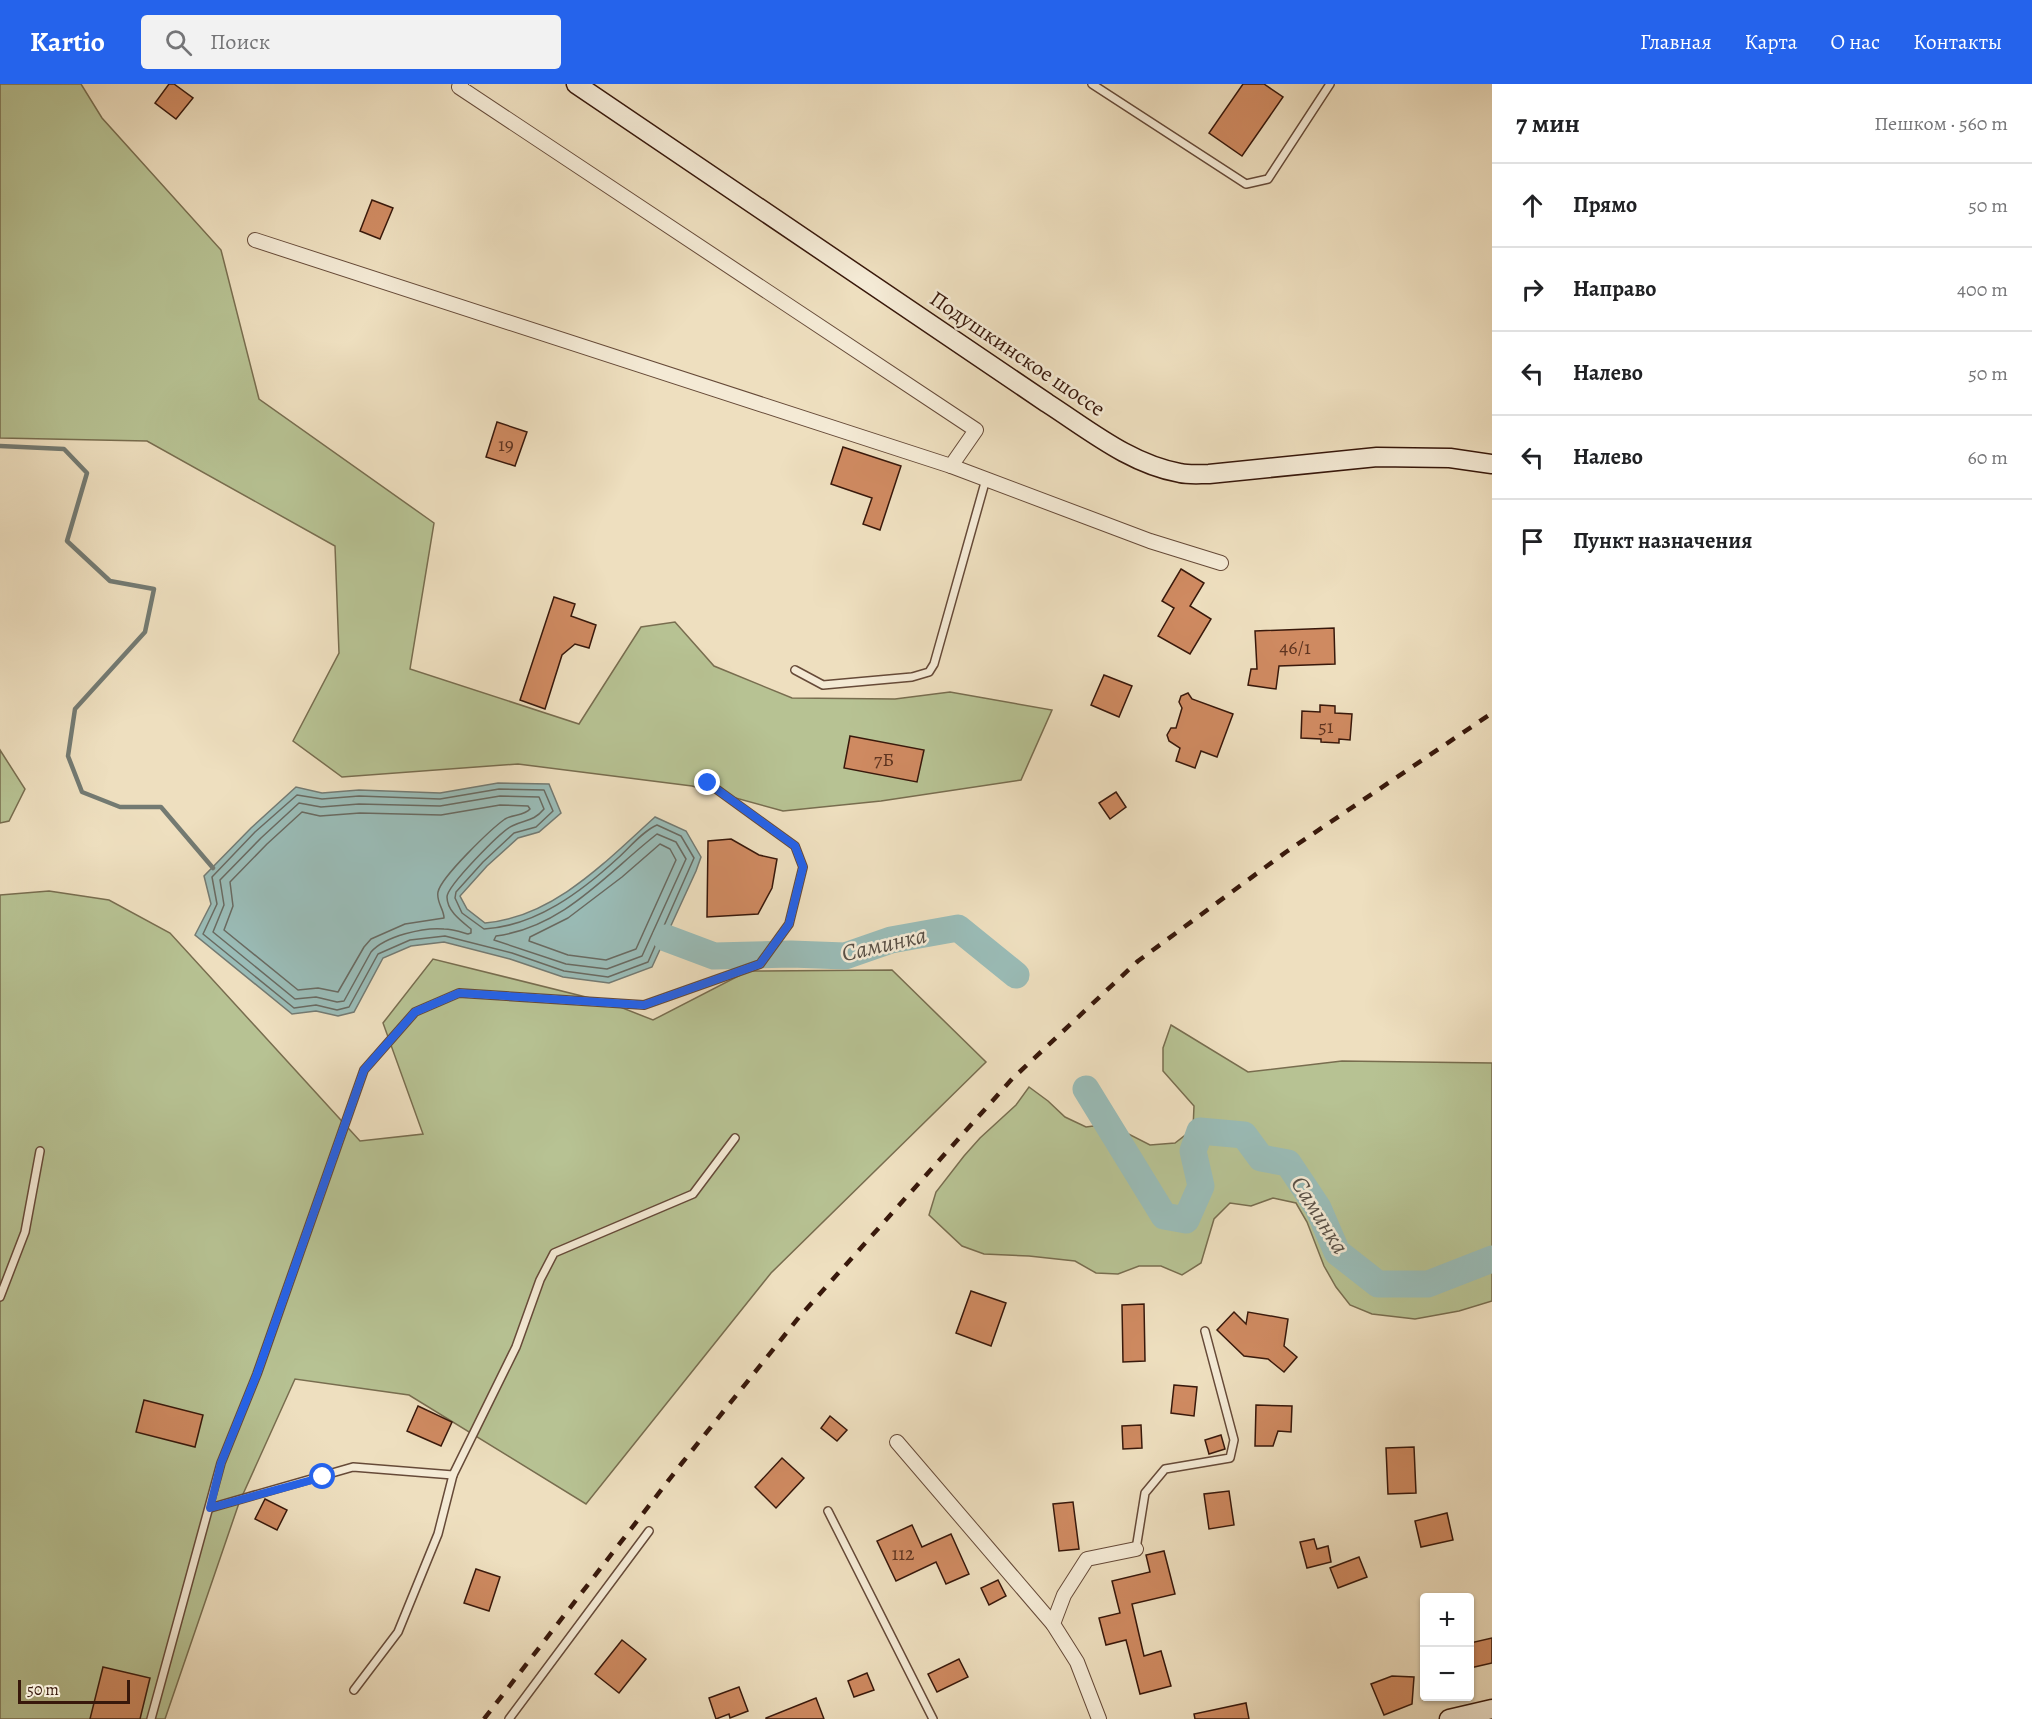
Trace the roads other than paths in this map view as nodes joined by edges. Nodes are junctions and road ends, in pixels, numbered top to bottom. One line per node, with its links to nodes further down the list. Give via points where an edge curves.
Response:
1 (576, 84): 6 (main road, Подушкинское шоссе, via 1047,403 1122,452 1151,465 1181,473 1209,474 1377,457 1450,458)
2 (1092, 84): 3 (lane, via 1246,184 1268,179)
3 (1330, 84)
4 (458, 85): 7 (street, via 976,430)
5 (255, 240): 7 (street)
6 (1492, 464)
7 (951, 466): 8 (street)
8 (986, 479): 9 (street, via 1150,541); 10 (lane, via 929,672 824,685)
9 (1221, 562)
10 (795, 670)
11 (708, 783): 18 (lane, via 795,846 803,867 789,924 760,964 644,1005 459,993 415,1012 364,1070 257,1374 221,1463)
12 (735, 1138): 17 (lane, via 693,1194 554,1253 516,1347)
13 (40, 1151): 14 (lane, via 25,1232)
14 (0, 1297)
15 (1206, 1331): 21 (lane, via 1234,1440 1230,1458 1165,1469 1145,1493)
16 (897, 1442): 22 (street)
17 (453, 1475): 18 (lane, via 353,1467); 23 (lane, via 438,1534 398,1632)
18 (210, 1508): 25 (lane)
19 (828, 1510): 27 (lane)
20 (648, 1531): 26 (lane)
21 (1136, 1549): 22 (street, via 1087,1559 1064,1595)
22 (1053, 1624): 28 (street, via 1077,1662)
23 (354, 1690)
24 (1492, 1709): 29 (main road)
25 (151, 1719)
26 (508, 1719)
27 (933, 1719)
28 (1099, 1719)
29 (1449, 1719)

